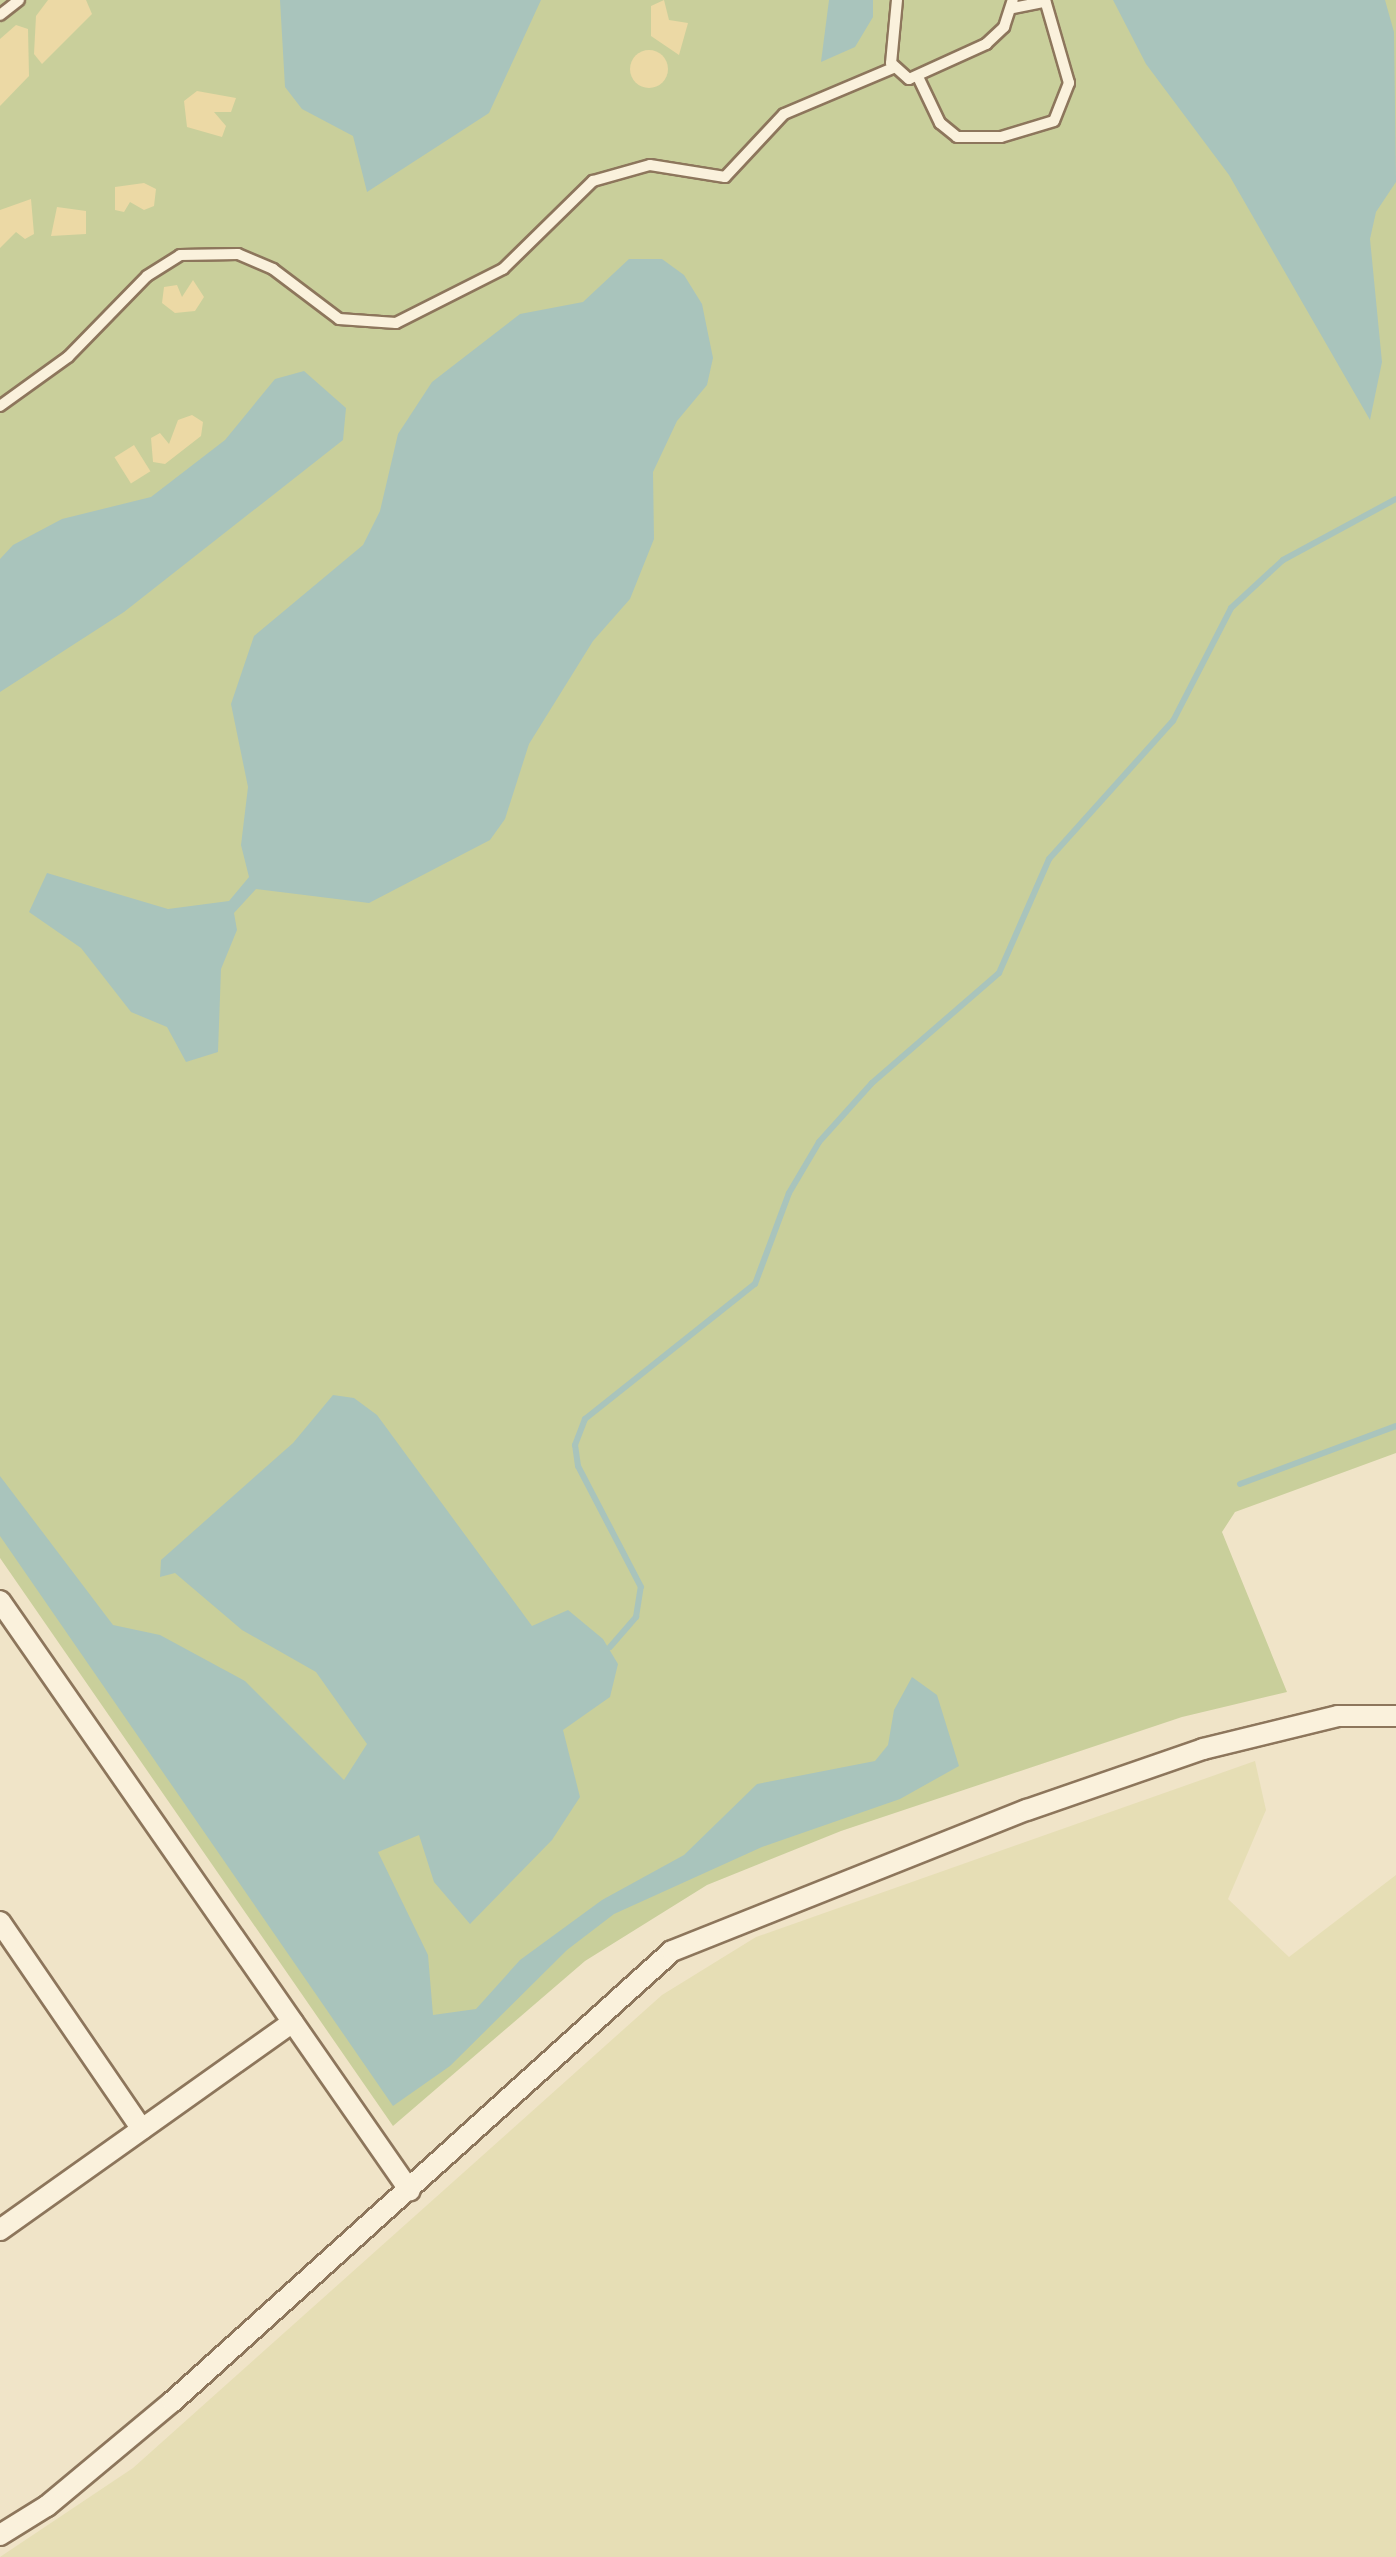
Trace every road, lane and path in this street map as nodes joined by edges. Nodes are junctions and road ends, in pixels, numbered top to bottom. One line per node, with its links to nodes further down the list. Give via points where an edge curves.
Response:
1 (19, 0): 5 (lane)
2 (897, 0): 6 (lane)
3 (1045, 1): 4 (lane); 7 (lane, via 1069,83 1054,121 1001,137 957,137 940,123)
4 (1013, 4): 7 (lane, via 986,44)
5 (0, 15)
6 (893, 68): 7 (lane); 8 (lane, via 784,114 725,177 650,165 593,181 503,269 396,323 339,319 273,269 238,254 180,255 147,276 68,357)
7 (919, 79)
8 (0, 406)
9 (0, 1601): 12 (street)
10 (1396, 1716): 14 (street, via 1338,1716 1203,1749 798,1898 672,1951 624,1988)
11 (0, 1922): 13 (street)
12 (293, 2022): 13 (street); 14 (street)
13 (142, 2129): 15 (street)
14 (410, 2191): 16 (street, via 172,2402 47,2506)
15 (0, 2230)
16 (0, 2535)

